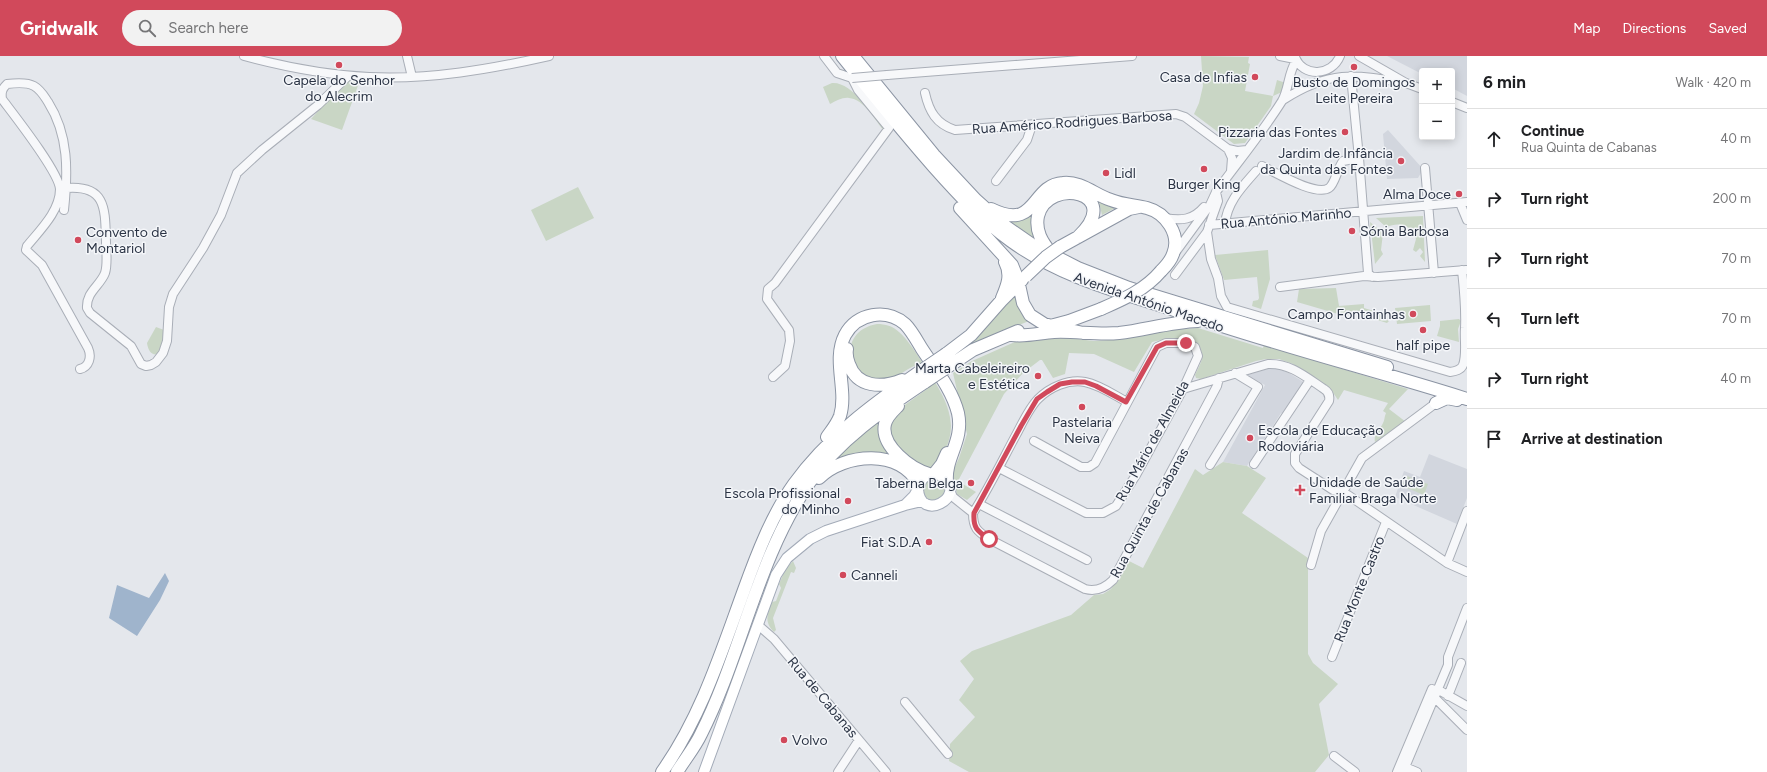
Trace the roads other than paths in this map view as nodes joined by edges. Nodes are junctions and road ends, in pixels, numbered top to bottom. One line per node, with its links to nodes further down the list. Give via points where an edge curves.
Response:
1 (244, 56): 13 (street, via 311,71)
2 (407, 56): 14 (street)
3 (549, 56): 14 (street, via 461,73)
4 (824, 56): 17 (street, via 837,72)
5 (842, 56): 25 (highway, Avenida António Macedo)
6 (853, 56): 16 (highway)
7 (1132, 56): 16 (street, bridge)
8 (1280, 56): 11 (street)
9 (1340, 56): 12 (street, via 1336,64)
10 (1359, 56): 18 (street)
11 (1295, 59): 12 (street, via 1305,69); 21 (street)
12 (1324, 71): 15 (street); 21 (street)
13 (348, 76): 14 (street); 32 (street, via 318,105 237,173 221,215 173,294 168,314 166,347 160,359 152,365 141,364 130,346 87,308 89,296 105,273 105,217 102,205 92,191 79,187)
14 (412, 76)
15 (1347, 76): 18 (street); 21 (street, via 1314,82); 28 (street)
16 (870, 77): 17 (street, bridge); 34 (highway, via 934,155)
17 (852, 78): 63 (street, via 858,90 889,128 776,283 768,289 767,299 789,330 790,341 785,366)
18 (1406, 83): 19 (street)
19 (1419, 88)
20 (925, 93): 24 (street, Rua Américo Rodrigues Barbosa, via 928,105 937,120 955,130)
21 (1283, 100): 27 (street)
22 (1455, 103): 23 (street)
23 (1467, 108)
24 (1032, 125): 26 (street, Rua Américo Rodrigues Barbosa, via 1176,114 1185,117); 31 (street, via 1027,140)
25 (916, 147): 45 (highway, via 933,177); 55 (highway, Avenida António Macedo, via 978,215 1030,254 1063,272 1097,286)
26 (1228, 149): 27 (street); 30 (street, via 1233,164)
27 (1247, 150): 30 (street)
28 (1359, 158): 39 (street); 42 (street, via 1343,161 1333,184 1328,189 1319,190 1310,189 1259,168 1235,196 1226,213)
29 (1425, 168): 36 (street)
30 (1231, 172): 33 (street)
31 (996, 181)
32 (67, 188): 38 (street); 61 (street, via 63,133 52,109 35,86 7,84 1,93 2,99 42,154 60,189 50,218 26,250 42,265 90,352 89,362 86,367)
33 (1215, 194): 40 (street, via 1199,213 1192,217 1181,220); 43 (street, via 1218,201); 47 (street, via 1210,205)
34 (976, 200): 37 (highway, via 1009,216 1022,214 1052,186 1067,182 1116,202); 46 (highway, Avenida António Macedo, via 1018,236)
35 (1464, 203): 36 (street, Rua António Marinho); 41 (street)
36 (1429, 206): 39 (street, Rua António Marinho); 49 (street)
37 (1140, 207): 40 (highway); 44 (highway, via 1129,209)
38 (64, 210)
39 (1362, 211): 42 (street, Rua António Marinho); 51 (street, via 1368,274)
40 (1165, 218): 47 (highway, via 1172,229 1175,241)
41 (1467, 220)
42 (1225, 224): 43 (street, Rua António Marinho)
43 (1208, 228): 50 (street); 56 (street, via 1211,259 1223,302 1227,307 1450,372 1462,367 1465,359)
44 (1078, 237): 46 (highway, via 1093,219 1094,208 1091,202 1076,193 1053,197 1041,209 1037,222 1042,240); 52 (highway, bridge, via 1046,256)
45 (988, 239): 52 (highway); 54 (highway, via 1008,268 1007,286)
46 (1054, 256): 69 (highway, Avenida António Macedo, via 1129,288)
47 (1171, 259): 57 (highway, bridge, via 1150,283 1138,292 1059,325)
48 (1465, 270): 49 (street); 56 (street)
49 (1434, 273): 51 (street)
50 (1176, 275)
51 (1372, 277): 53 (street)
52 (1022, 280): 54 (highway); 57 (highway, via 1020,296 1026,309 1034,319)
53 (1280, 287)
54 (1001, 301): 60 (highway)
55 (1203, 321): 58 (highway, via 1119,333); 67 (highway, Avenida António Macedo)
56 (1466, 322)
57 (1047, 325): 58 (highway); 59 (highway, via 1028,327)
58 (1083, 333): 59 (highway)
59 (1012, 335): 60 (highway)
60 (949, 359): 64 (highway, bridge)
61 (80, 369)
62 (1235, 373): 65 (street); 66 (street, via 1276,363 1290,367); 78 (street, via 1258,386)
63 (773, 377)
64 (921, 378): 70 (highway); 76 (highway, via 864,412); 80 (highway, via 885,385 873,385 858,378 851,371 847,360 851,336 860,326 869,322 885,320 901,328 944,390 949,401 953,426 948,452 942,464)
65 (1219, 378): 68 (street); 90 (street, Rua Quinta de Cabanas, via 1189,441 1113,580 1106,586 1092,591 1085,589 989,539 973,524)
66 (1310, 380): 77 (street); 83 (street, via 1328,391 1330,397 1295,454 1295,463 1333,490)
67 (1425, 386): 71 (highway, Avenida António Macedo); 73 (highway, via 1438,396)
68 (1183, 389): 72 (street, Rua Mário de Almeida, via 1198,353 1192,345 1179,342 1162,343 1157,347); 79 (street, Rua Mário de Almeida, via 1136,475 1116,506 1107,512 1095,514 1078,510)
69 (1467, 391)
70 (903, 397): 80 (highway, via 885,423 886,440 915,468); 92 (highway, via 844,442 809,482)
71 (1467, 399)
72 (1126, 402): 75 (street, via 1095,463 1089,467 1081,467); 79 (street, via 1085,382 1060,384 1037,399)
73 (1436, 403): 74 (highway, via 1448,398); 83 (street, via 1362,458)
74 (1467, 403)
75 (1034, 441)
76 (815, 458): 81 (highway, via 818,448 840,415 843,402 841,348 846,334 858,321 875,314 886,314 905,324 954,399 958,414 958,439 948,469); 112 (highway, via 794,484 777,512 756,558 706,693 690,727)
77 (1254, 464)
78 (1210, 465)
79 (999, 468): 87 (street)
80 (932, 474): 81 (main road, via 939,475); 82 (main road, via 921,480)
81 (948, 486): 84 (main road); 86 (street, via 953,497)
82 (918, 487): 85 (main road); 88 (main road, via 914,496); 92 (highway, via 912,474 896,464 880,459 854,459 828,470 820,477)
83 (1343, 494): 91 (street); 95 (street, via 1321,531)
84 (946, 500): 85 (main road, via 937,506); 86 (street)
85 (922, 501): 88 (main road)
86 (960, 503): 90 (street)
87 (979, 504): 90 (street); 93 (street)
88 (905, 505): 98 (main road, via 826,531 805,542 787,558 776,575)
89 (1467, 511): 94 (street)
90 (974, 513)
91 (1386, 522): 94 (street); 99 (street, Rua Monte Castro)
92 (784, 526): 113 (highway, via 720,693 701,735)
93 (1087, 560)
94 (1447, 563): 96 (street)
95 (1311, 565)
96 (1467, 572)
97 (1467, 608): 100 (street)
98 (758, 625): 107 (street, Rua de Cabanas, via 774,639); 114 (main road)
99 (1332, 657)
100 (1448, 657): 101 (street); 102 (street, via 1448,665); 117 (street, via 1443,663)
101 (1464, 665): 103 (street)
102 (1436, 693): 103 (street); 106 (street, via 1438,699); 110 (street)
103 (1448, 696): 105 (street)
104 (905, 702): 108 (street)
105 (1467, 706)
106 (1467, 730)
107 (859, 740): 111 (street); 115 (street, Rua de Cabanas)
108 (948, 754)
109 (1334, 756): 116 (street)
110 (1404, 770): 118 (street)
111 (840, 771)
112 (662, 772)
113 (677, 772)
114 (704, 772)
115 (886, 772)
116 (1355, 772)
117 (1397, 772)
118 (1418, 772)

